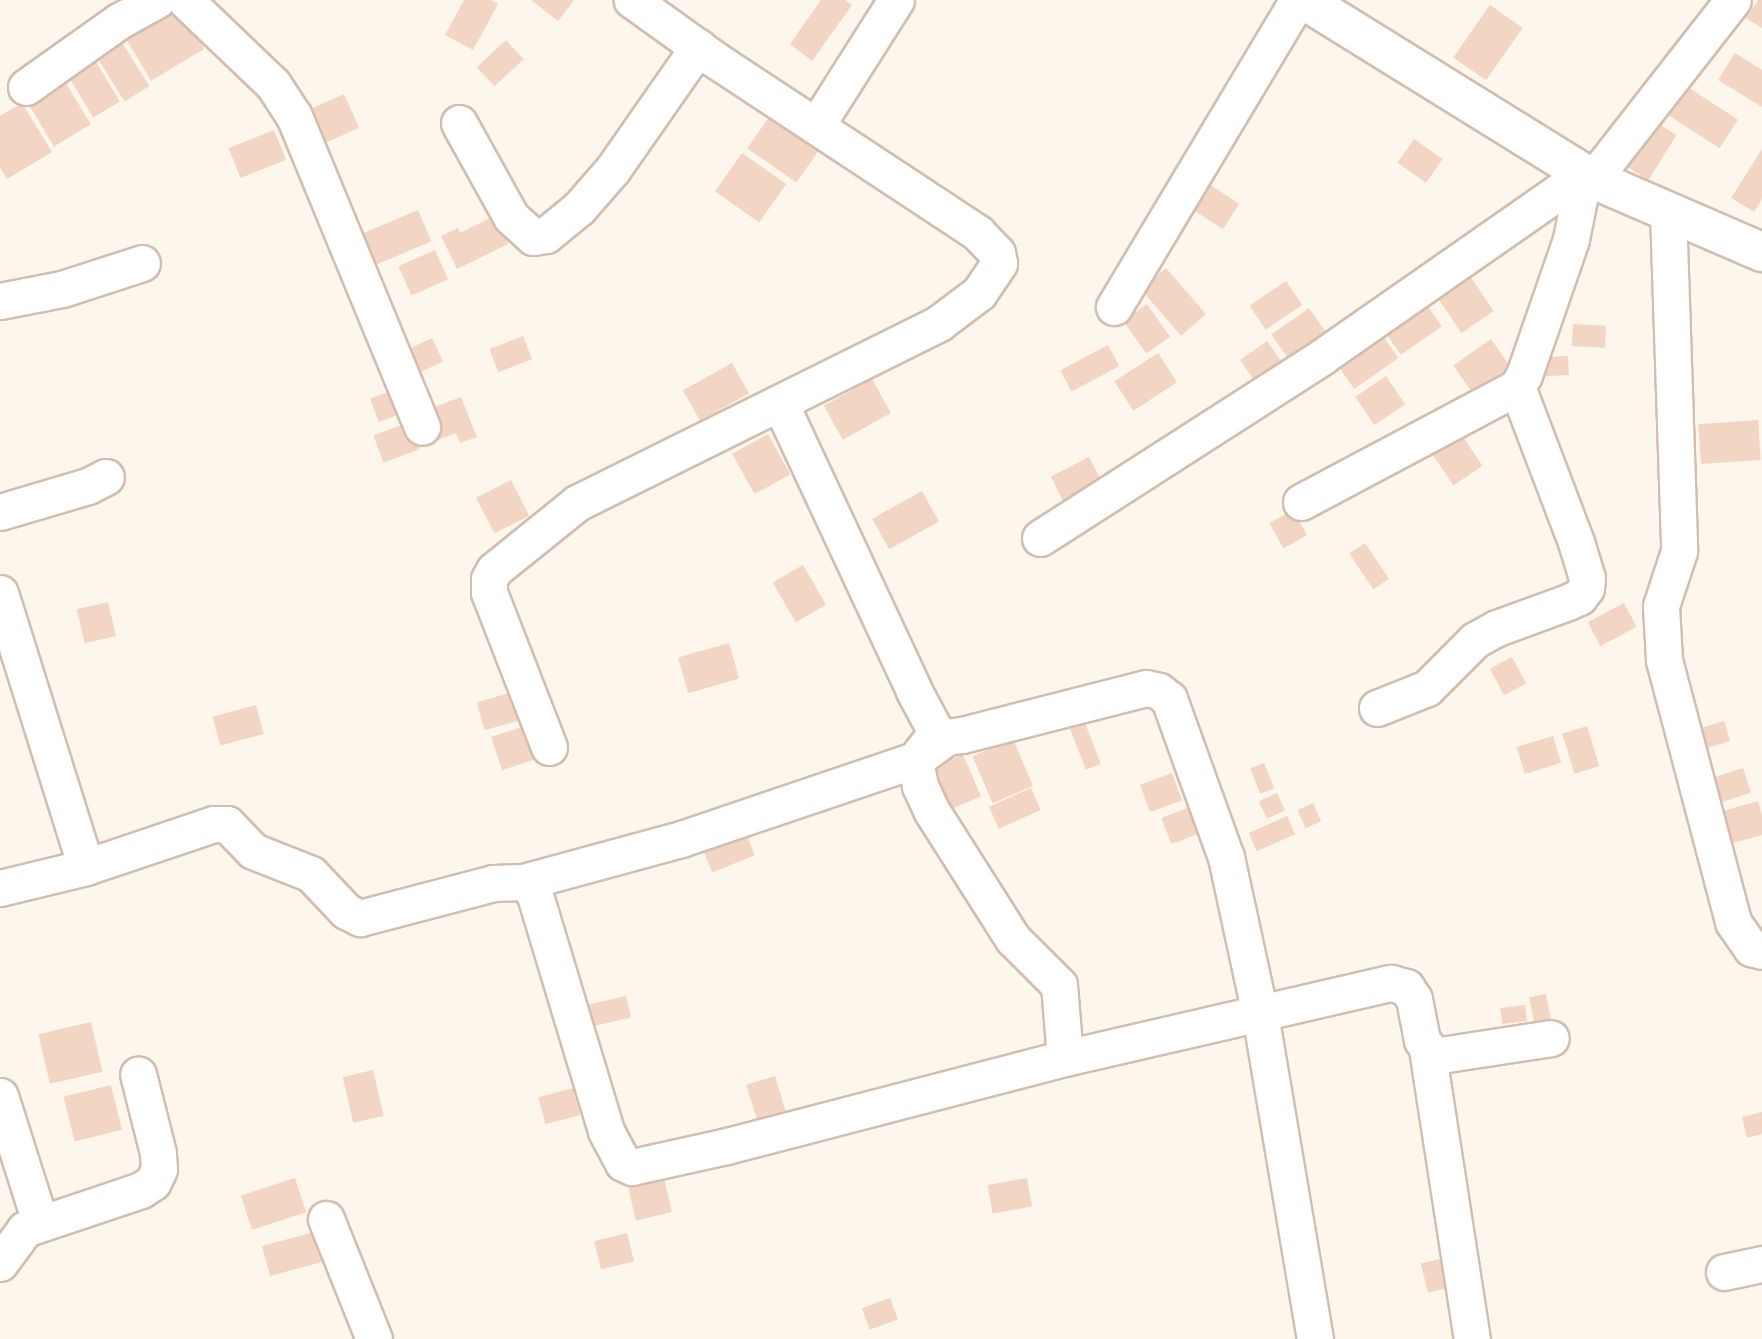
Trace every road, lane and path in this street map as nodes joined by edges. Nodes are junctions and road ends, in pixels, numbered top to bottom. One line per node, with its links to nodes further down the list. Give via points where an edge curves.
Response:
1 (157, 0): 9 (street, via 119,21)
2 (185, 0): 20 (street, via 273,84 294,116)
3 (632, 0): 8 (street)
4 (896, 0): 11 (street)
5 (1298, 0): 17 (street)
6 (1304, 0): 12 (street)
7 (1733, 0): 12 (street)
8 (698, 47): 10 (street, via 613,169 579,208 546,234 533,237 511,217); 11 (street)
9 (26, 88)
10 (459, 122)
11 (816, 126): 19 (street, via 978,233 997,253 999,264 979,293 956,312)
12 (1588, 176): 13 (street); 18 (street, via 1571,239); 24 (street, via 1323,356)
13 (1668, 211): 14 (street); 33 (street, via 1679,551 1661,606 1664,660 1733,922 1751,948)
14 (1762, 252)
15 (142, 263): 16 (street, via 62,289)
16 (0, 301)
17 (1114, 307)
18 (1517, 387): 22 (street); 26 (street, via 1576,542 1586,588 1568,602 1475,640 1427,688)
19 (780, 403): 27 (street, via 914,691); 28 (street, via 577,503 494,570 489,592)
20 (422, 427)
21 (106, 477): 23 (street)
22 (1301, 502)
23 (0, 512)
24 (1040, 538)
25 (0, 593): 30 (street)
26 (1377, 708)
27 (942, 734): 29 (street); 34 (street, via 1067,711 1146,688 1169,699 1226,857)
28 (549, 747)
29 (915, 760): 31 (street, via 681,839); 37 (street, via 931,810 1005,928 1059,985)
30 (86, 867): 31 (street, via 196,829 227,824 253,851 311,874 346,911 360,918 493,883); 32 (street)
31 (523, 882): 37 (street, via 534,892 606,1131 614,1151 632,1167)
32 (0, 888)
33 (1762, 951)
34 (1260, 1014): 36 (street, via 1391,983 1406,987 1414,999); 37 (street); 46 (street)
35 (1551, 1038): 36 (street, via 1446,1056 1434,1056)
36 (1427, 1049): 47 (street)
37 (1065, 1058)
38 (138, 1074): 41 (street, via 159,1153 153,1182 141,1191)
39 (0, 1096): 41 (street)
40 (326, 1219): 45 (street)
41 (40, 1222): 42 (street, via 25,1229)
42 (0, 1262)
43 (1762, 1264): 44 (street)
44 (1724, 1272)
45 (374, 1339)
46 (1315, 1339)
47 (1472, 1339)

